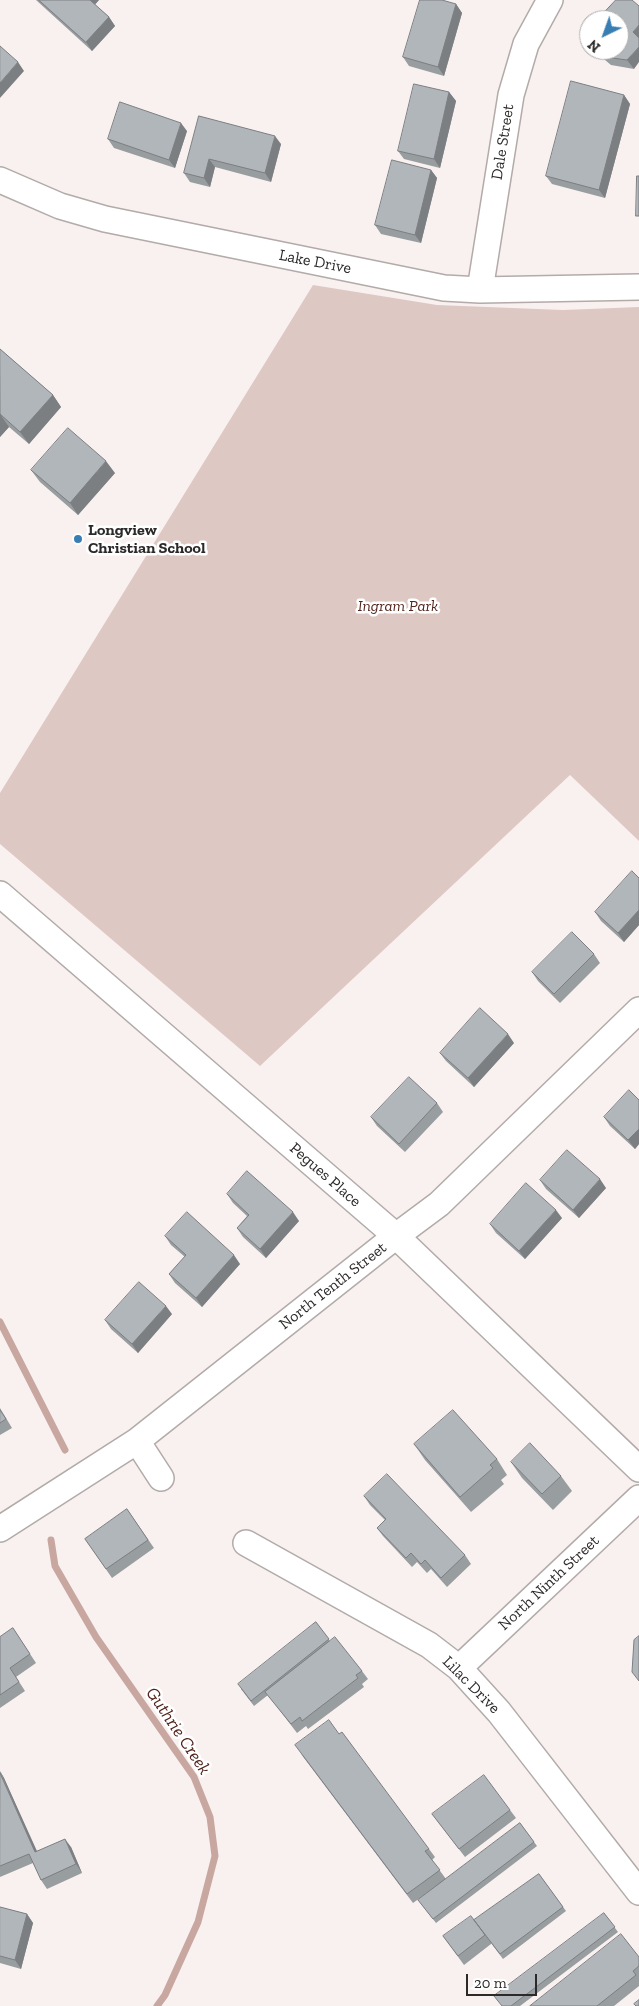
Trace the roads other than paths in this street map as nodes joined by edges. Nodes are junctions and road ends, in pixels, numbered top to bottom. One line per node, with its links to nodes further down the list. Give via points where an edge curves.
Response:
1 (550, 0): 4 (street, Dale Street, via 526,44 513,85)
2 (0, 180): 4 (street, Lake Drive, via 60,206 105,219 444,288)
3 (639, 287): 4 (street, Lake Drive)
4 (480, 290)
5 (0, 894): 7 (street, Pegues Place)
6 (639, 1010): 7 (street, North Tenth Street, via 439,1204)
7 (396, 1236): 8 (street, North Tenth Street); 9 (street, Pegues Place)
8 (136, 1442): 10 (street); 12 (street, North Tenth Street)
9 (639, 1469)
10 (161, 1478)
11 (639, 1498): 14 (street, North Ninth Street)
12 (0, 1529)
13 (246, 1543): 14 (street, Lilac Drive, via 429,1645)
14 (459, 1668): 15 (street, Lilac Drive, via 499,1712)
15 (639, 1892)

